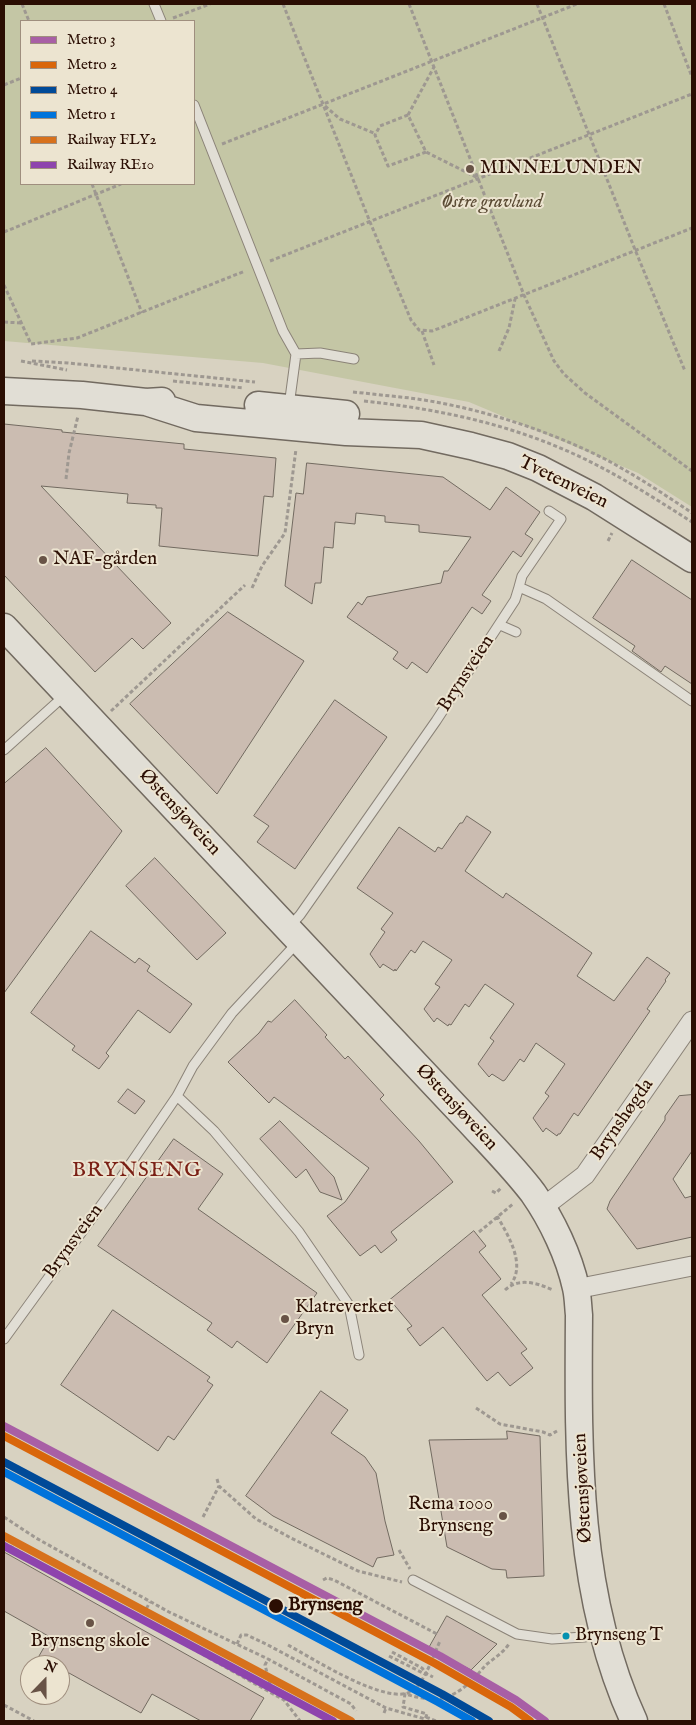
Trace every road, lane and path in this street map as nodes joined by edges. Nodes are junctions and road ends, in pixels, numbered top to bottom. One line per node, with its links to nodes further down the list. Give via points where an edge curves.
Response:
1 (22, 4): 10 (path)
2 (154, 4): 11 (lane)
3 (210, 4): 12 (path)
4 (283, 4): 19 (path)
5 (409, 4): 13 (path)
6 (536, 4): 9 (path)
7 (577, 4): 9 (path)
8 (664, 4): 15 (path)
9 (542, 17): 13 (path); 23 (path)
10 (29, 20)
11 (160, 20)
12 (168, 20)
13 (431, 61): 14 (path); 19 (path)
14 (434, 67): 21 (path); 26 (path)
15 (692, 77)
16 (20, 78): 17 (path)
17 (4, 85)
18 (692, 94): 23 (path)
19 (323, 104): 22 (path, via 340,119); 24 (path); 30 (path)
20 (195, 108): 44 (lane, via 283,331)
21 (408, 115): 22 (path, via 380,126); 25 (path)
22 (376, 134): 25 (path, via 388,166)
23 (589, 136): 26 (path); 33 (path)
24 (222, 144)
25 (426, 152): 26 (path)
26 (478, 178): 30 (path); 37 (path)
27 (92, 185): 29 (path)
28 (118, 185): 29 (path)
29 (96, 194): 32 (path); 39 (path)
30 (370, 222): 34 (path); 42 (path, via 411,320)
31 (692, 228): 33 (path)
32 (4, 232)
33 (636, 252): 37 (path); 47 (path)
34 (272, 260)
35 (243, 272): 39 (path)
36 (4, 285): 41 (path)
37 (524, 295): 38 (path); 55 (path, via 547,348 564,374)
38 (515, 299): 42 (path, via 432,331); 43 (path, via 509,328)
39 (142, 313): 41 (path, via 77,338 30,344)
40 (4, 322): 41 (path)
41 (21, 323)
42 (422, 331): 46 (path)
43 (499, 351)
44 (296, 354): 45 (lane, via 320,353); 52 (lane)
45 (354, 359)
46 (434, 365)
47 (685, 371)
48 (4, 377): 51 (main road, Tvetenveien)
49 (4, 390): 51 (main road, Tvetenveien)
50 (146, 402): 51 (main road, Tvetenveien); 52 (main road, Tvetenveien, via 199,400); 53 (main road, Tvetenveien, via 196,418 346,432)
51 (80, 405): 56 (path)
52 (289, 408): 53 (main road, Tvetenveien, via 380,418)
53 (421, 435): 58 (main road, Tvetenveien, via 499,454 538,468 601,501)
54 (296, 445): 61 (path, via 285,533 262,566)
55 (692, 471)
56 (66, 479)
57 (549, 510): 60 (lane, Brynsveien, via 561,519 522,576)
58 (692, 559)
59 (245, 585): 67 (path)
60 (519, 586): 62 (lane, Brynsveien, via 516,600); 66 (lane, via 546,599)
61 (252, 588)
62 (500, 625): 64 (lane); 69 (lane, Brynsveien, via 300,915)
63 (4, 627): 65 (main road, Østensjøveien)
64 (516, 632)
65 (66, 694): 68 (lane); 69 (main road, Østensjøveien)
66 (692, 701)
67 (109, 714)
68 (4, 750)
69 (293, 934): 71 (lane, Brynsveien, via 193,1066); 75 (main road, Østensjøveien, via 476,1128)
70 (692, 1021): 75 (street, Brynshøgda, via 585,1175)
71 (177, 1096): 82 (lane, Brynsveien); 83 (lane, via 214,1131 299,1232 349,1305)
72 (502, 1187): 73 (path, via 496,1193)
73 (492, 1191)
74 (513, 1203): 76 (path)
75 (542, 1208): 80 (main road, Østensjøveien, via 565,1253)
76 (497, 1216): 77 (path); 79 (path, via 516,1256 517,1271)
77 (479, 1232)
78 (692, 1266): 80 (street)
79 (511, 1284): 80 (path, via 529,1282); 81 (path)
80 (565, 1289): 98 (main road, Østensjøveien, via 579,1315 582,1498 588,1556)
81 (505, 1290)
82 (4, 1339)
83 (359, 1354)
84 (476, 1408): 85 (path, via 500,1424 550,1435)
85 (563, 1426)
86 (217, 1479): 87 (path)
87 (219, 1486): 89 (path); 93 (path, via 256,1519 358,1571 405,1582)
88 (4, 1517): 94 (path)
89 (203, 1517)
90 (4, 1543): 95 (path)
91 (399, 1550): 93 (path, via 412,1571)
92 (323, 1580): 96 (path, via 334,1580)
93 (413, 1580): 97 (lane)
94 (150, 1602): 95 (path); 100 (path)
95 (140, 1620): 106 (path)
96 (437, 1634)
97 (517, 1634): 98 (lane, via 552,1639); 107 (path, via 504,1651 450,1697 437,1700)
98 (602, 1634): 116 (main road, Østensjøveien)
99 (440, 1641): 105 (path, bridge)
100 (237, 1644): 104 (path); 109 (path, via 244,1634 279,1648)
101 (288, 1645): 107 (path, bridge, via 370,1688)
102 (392, 1652): 105 (path, via 433,1677)
103 (390, 1656): 105 (path)
104 (268, 1659): 106 (path, via 265,1665 270,1684); 110 (path, via 351,1704)
105 (424, 1674): 107 (path, bridge, via 416,1688)
106 (266, 1690): 114 (path, via 284,1700)
107 (405, 1694): 112 (path, via 403,1707 427,1714)
108 (4, 1704): 113 (path)
109 (386, 1708): 111 (path); 112 (path)
110 (356, 1711)
111 (384, 1713)
112 (426, 1717): 115 (path)
113 (34, 1721)
114 (300, 1721)
115 (436, 1721)
116 (634, 1721)

